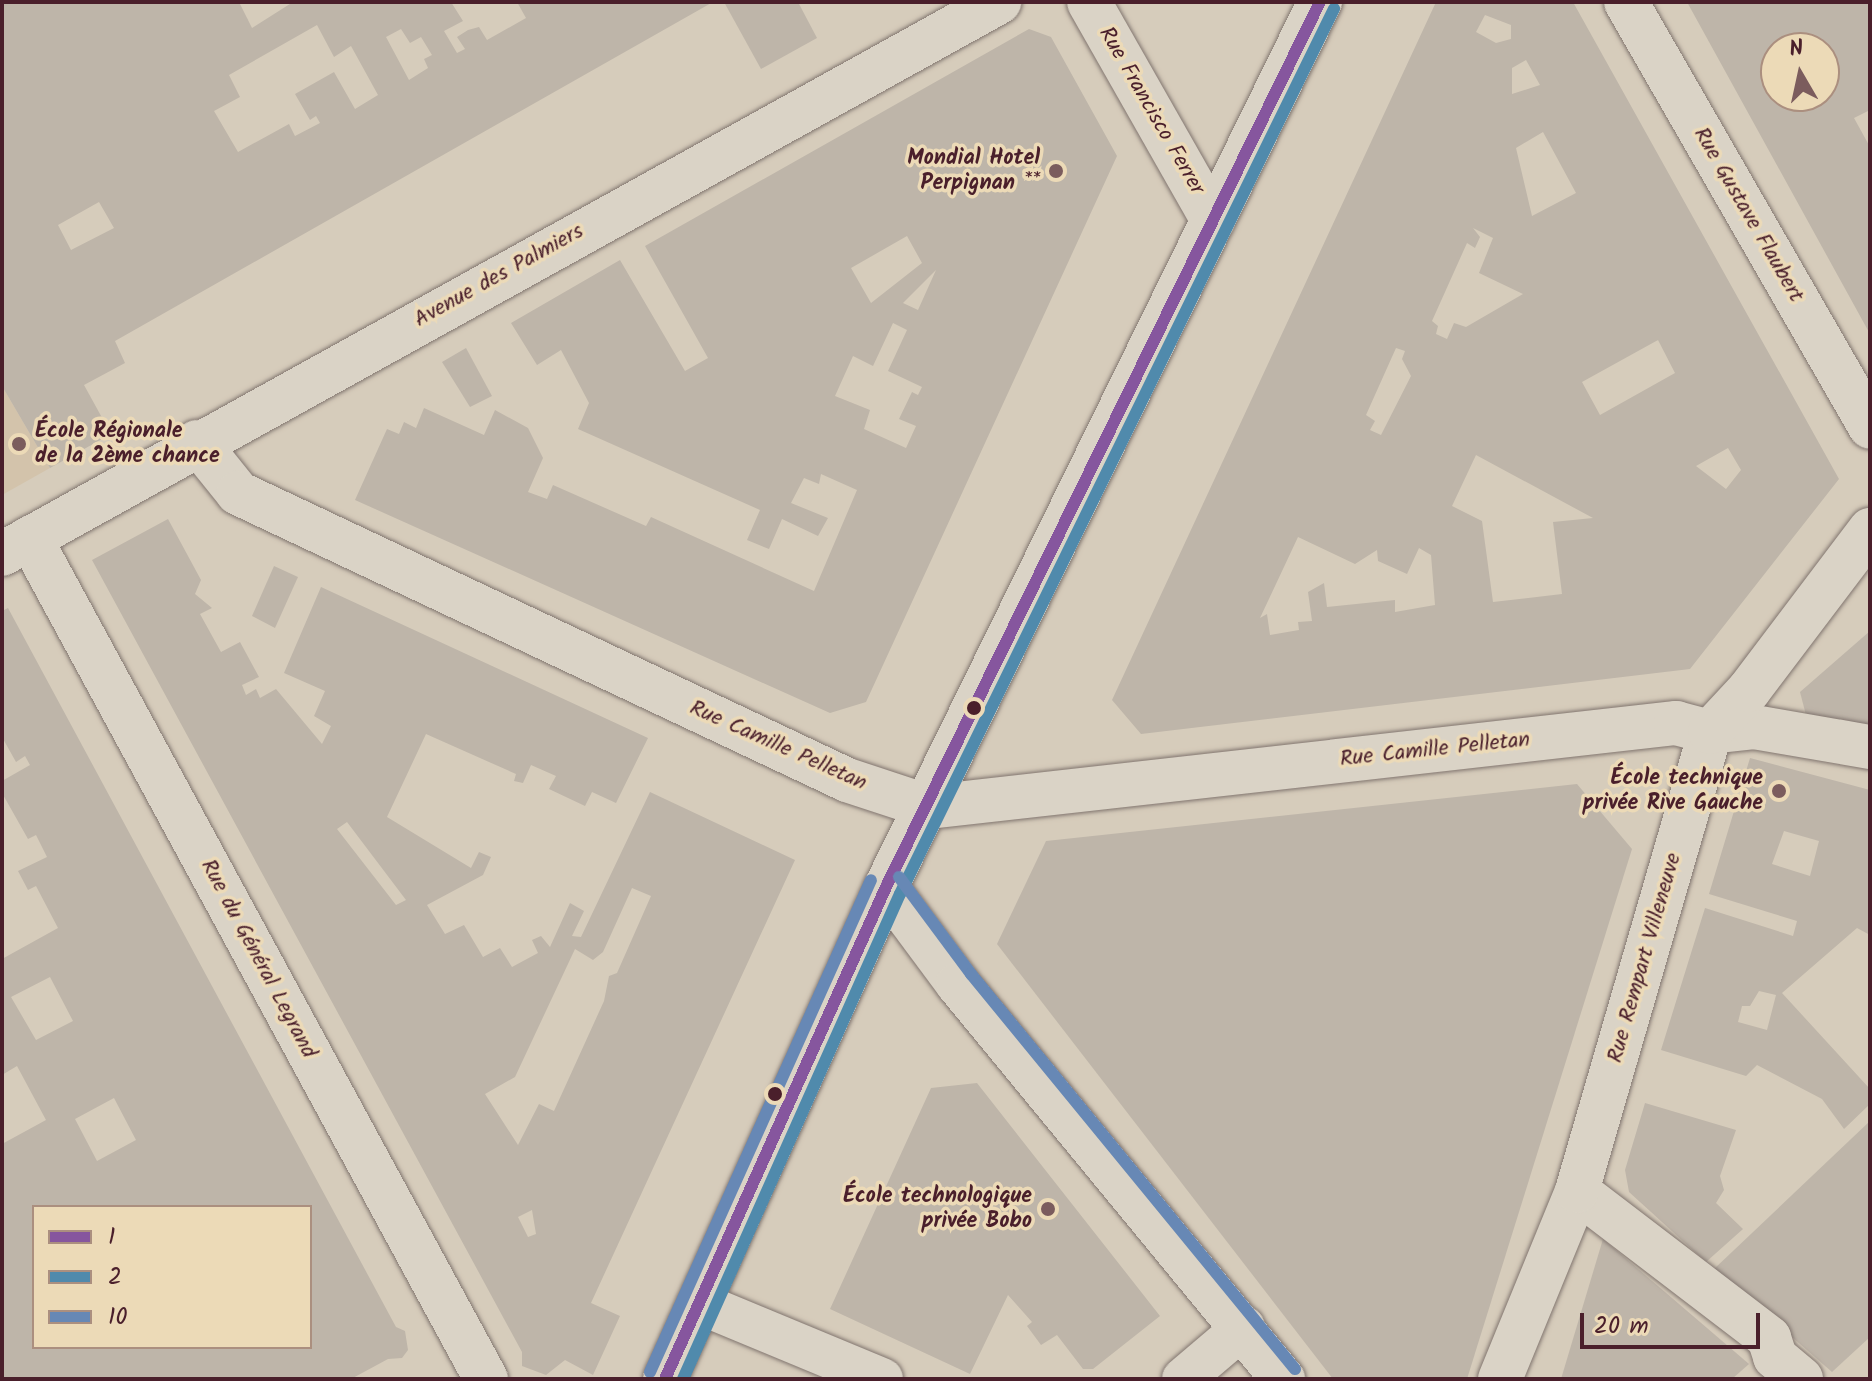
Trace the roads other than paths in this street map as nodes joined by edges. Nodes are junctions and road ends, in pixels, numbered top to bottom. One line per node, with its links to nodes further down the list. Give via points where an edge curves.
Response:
1 (999, 2): 7 (street, Avenue des Palmiers)
2 (1089, 2): 5 (street, Rue Francisco Ferrer)
3 (1320, 2): 5 (street)
4 (1626, 2): 6 (street, Rue Gustave Flaubert)
5 (1213, 220): 12 (street)
6 (1870, 427)
7 (197, 442): 9 (street, Avenue des Palmiers); 12 (street, Rue Camille Pelletan, via 238,493 847,780)
8 (1870, 530): 10 (street, Rue Rempart Villeneuve)
9 (16, 546): 17 (street, Rue du Général Legrand)
10 (1710, 732): 11 (street, Rue Camille Pelletan, via 1754,727); 12 (street, Rue Camille Pelletan, via 1676,723); 14 (street, Rue Rempart Villeneuve)
11 (1870, 747)
12 (929, 807): 13 (street)
13 (886, 887): 15 (street); 16 (street, via 958,984)
14 (1577, 1191): 22 (street, Rue Rempart Villeneuve); 23 (street, via 1769,1338 1775,1357)
15 (701, 1304): 18 (street); 19 (street)
16 (1244, 1327): 20 (street); 21 (street)
17 (486, 1379)
18 (665, 1379)
19 (882, 1379)
20 (1183, 1379)
21 (1283, 1379)
22 (1500, 1379)
23 (1801, 1379)

